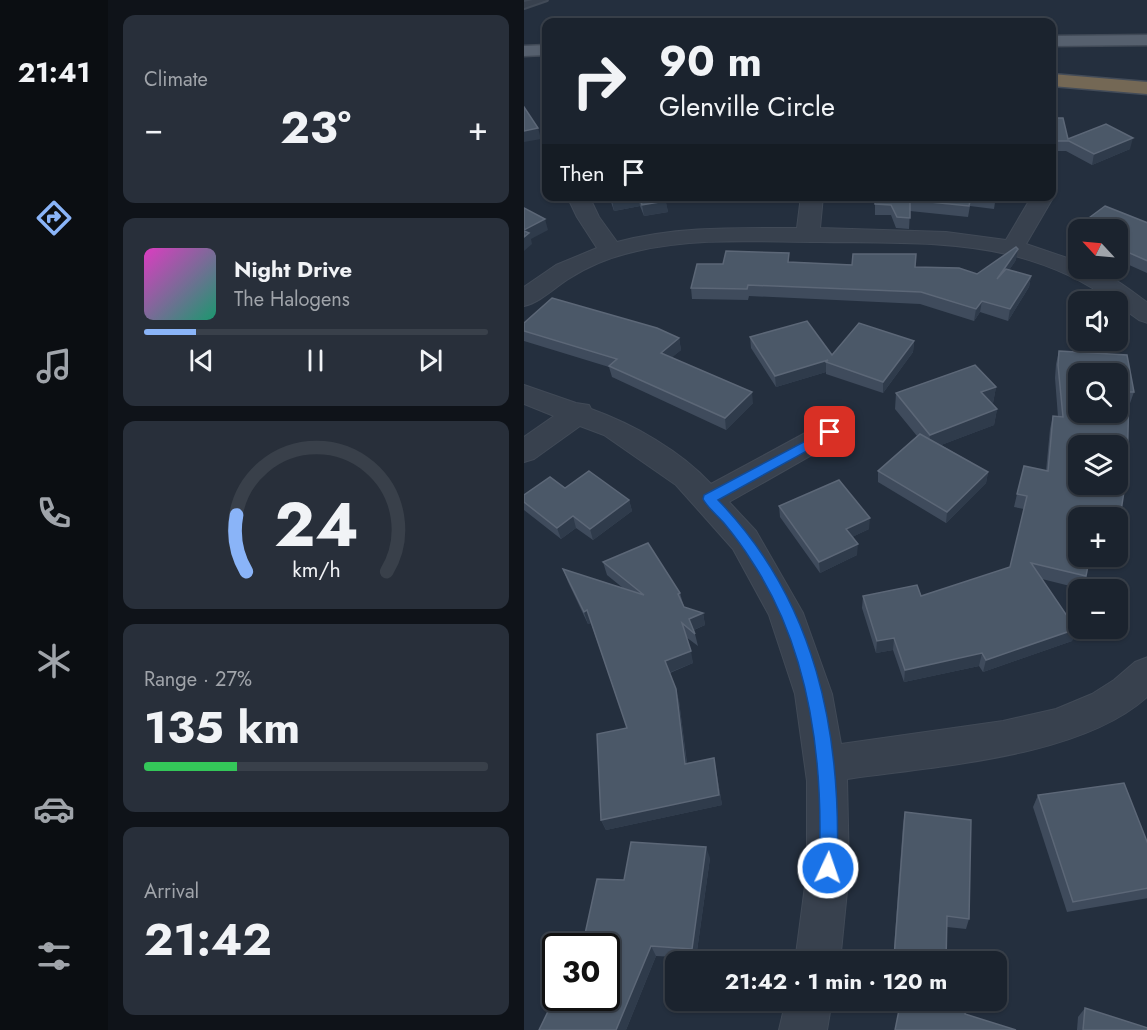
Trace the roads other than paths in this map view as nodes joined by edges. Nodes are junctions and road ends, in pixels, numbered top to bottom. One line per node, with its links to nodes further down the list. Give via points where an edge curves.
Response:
1 (543, 0): 2 (lane)
2 (524, 5)
3 (1148, 40): 4 (main road)
4 (1056, 41)
5 (524, 46): 6 (main road)
6 (542, 48)
7 (542, 49): 8 (main road)
8 (524, 51)
9 (1056, 80): 10 (highway)
10 (1148, 88)
11 (580, 201): 16 (street)
12 (811, 201): 14 (street)
13 (1040, 201): 15 (street)
14 (808, 235): 15 (street, via 950,238); 16 (street, via 676,236)
15 (1013, 248): 18 (street, via 1079,270 1111,287)
16 (611, 251): 17 (street, via 559,274)
17 (524, 299)
18 (1148, 315)
19 (524, 394): 20 (street)
20 (579, 412): 22 (street); 23 (street, via 646,447)
21 (830, 432): 23 (street)
22 (524, 452)
23 (709, 499): 25 (street, via 757,556 781,599 802,647)
24 (1144, 683): 25 (street, via 1071,723 1016,737)
25 (827, 764): 26 (street, via 830,848)
26 (819, 951)
27 (807, 1011): 28 (street)
28 (803, 1030)

